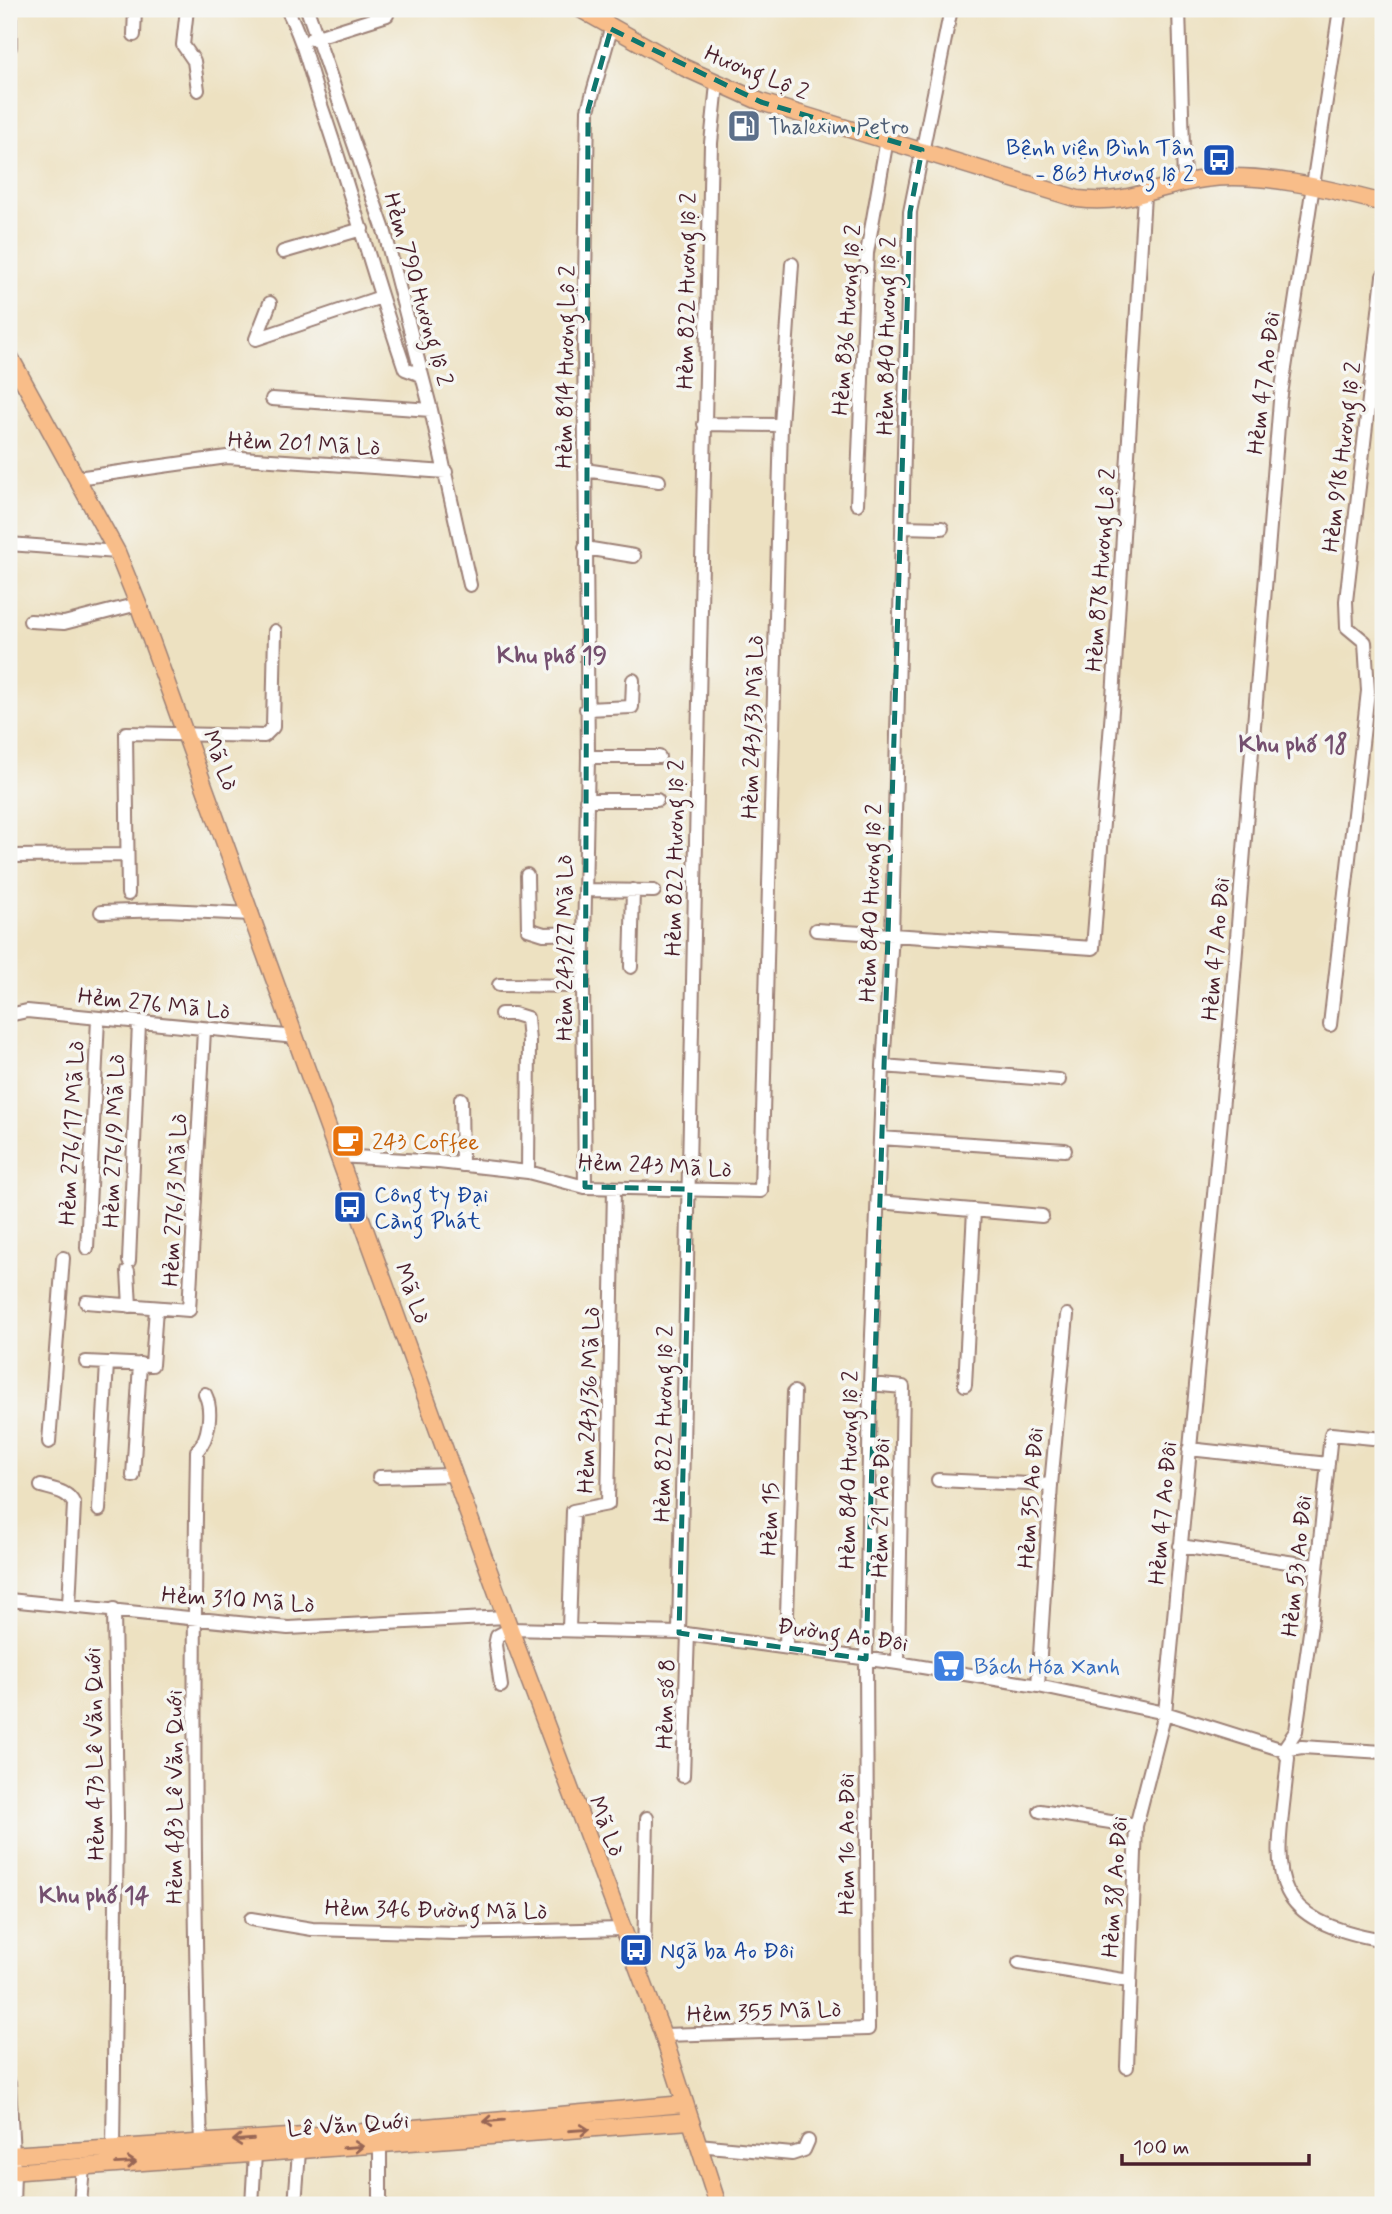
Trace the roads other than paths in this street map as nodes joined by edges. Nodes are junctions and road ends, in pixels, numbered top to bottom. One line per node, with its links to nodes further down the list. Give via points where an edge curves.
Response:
1 (10, 9): 14 (street)
2 (135, 9): 12 (street)
3 (187, 9): 16 (street, via 183,45 194,61)
4 (287, 9): 13 (street)
5 (307, 9): 13 (street, Hẻm 790 Hương lộ 2)
6 (580, 9): 11 (main road)
7 (951, 9): 18 (street, Hẻm 840 Hương lộ 2)
8 (1180, 9): 19 (street)
9 (1340, 9): 20 (street, Hẻm 47 Ao Đôi)
10 (387, 15): 13 (street)
11 (611, 29): 15 (main road, Hương Lộ 2); 35 (street, Hẻm 814 Hương Lộ 2, via 588,110)
12 (134, 36)
13 (310, 39): 23 (street, via 323,111); 30 (street, Hẻm 790 Hương lộ 2, via 385,233)
14 (10, 47)
15 (718, 84): 17 (main road, Hương Lộ 2, via 795,113); 33 (street, Hẻm 822 Hương lộ 2, via 711,144)
16 (198, 90)
17 (887, 139): 18 (main road, Hương Lộ 2); 39 (street, Hẻm 836 Hương lộ 2, via 867,253)
18 (922, 150): 21 (main road, Hương Lộ 2, via 1078,199 1106,202); 40 (street, Hẻm 840 Hương lộ 2, via 910,212)
19 (1184, 182): 20 (main road, Hương Lộ 2, via 1238,176); 21 (main road, Hương Lộ 2)
20 (1311, 188): 22 (main road, Hương Lộ 2); 109 (street, Hẻm 47 Ao Đôi, via 1280,401 1230,1025)
21 (1144, 195): 68 (street, Hẻm 878 Hương Lộ 2, via 1093,948)
22 (1383, 203)
23 (362, 229): 24 (street); 27 (street)
24 (283, 252)
25 (792, 264): 34 (street, Hẻm 243/33 Mã Lò)
26 (1383, 276): 76 (street, Hẻm 918 Hương lộ 2, via 1346,600 1347,627 1365,642 1368,691)
27 (380, 297): 28 (street, via 257,339); 30 (street, via 405,369)
28 (270, 303)
29 (9, 355): 37 (main road, Mã Lò)
30 (421, 375): 32 (street, Hẻm 790 Hương lộ 2)
31 (272, 399): 32 (street)
32 (431, 411): 36 (street, Hẻm 790 Hương lộ 2)
33 (704, 424): 34 (street); 89 (street, Hẻm 822 Hương lộ 2)
34 (781, 425): 90 (street, Hẻm 243/33 Mã Lò)
35 (585, 470): 38 (street); 43 (street, Hẻm 814 Hương Lộ 2)
36 (446, 472): 37 (street, Hẻm 201 Mã Lò, via 227,457); 46 (street, Hẻm 790 Hương lộ 2)
37 (77, 478): 44 (main road, Mã Lò)
38 (659, 481)
39 (857, 504)
40 (902, 527): 41 (street); 68 (street, Hẻm 840 Hương lộ 2)
41 (942, 528)
42 (9, 544): 44 (street)
43 (585, 548): 45 (street); 51 (street, Hẻm 814 Hương Lộ 2)
44 (117, 552): 47 (main road, Mã Lò)
45 (634, 556)
46 (470, 586)
47 (138, 604): 48 (street, via 64,623); 52 (main road, Mã Lò)
48 (30, 621)
49 (275, 631): 52 (street, via 273,727 269,732 244,738)
50 (633, 680): 51 (street, via 632,707)
51 (586, 709): 53 (street, Hẻm 243/27 Mã Lò)
52 (187, 733): 57 (street, via 127,733); 65 (main road, Mã Lò)
53 (588, 757): 54 (street); 55 (street, Hẻm 243/27 Mã Lò)
54 (659, 757)
55 (586, 800): 56 (street); 60 (street, Hẻm 243/27 Mã Lò)
56 (657, 800)
57 (127, 855): 58 (street); 63 (street)
58 (9, 856)
59 (527, 875): 67 (street, via 528,929 544,934)
60 (585, 890): 61 (street); 67 (street, Hẻm 243/27 Mã Lò)
61 (633, 890): 62 (street); 69 (street)
62 (654, 891)
63 (128, 894)
64 (102, 912): 65 (street)
65 (252, 914): 78 (main road, Mã Lò)
66 (817, 930): 68 (street)
67 (584, 933): 71 (street, Hẻm 243/27 Mã Lò)
68 (892, 934): 79 (street, Hẻm 840 Hương lộ 2)
69 (631, 967)
70 (499, 985): 71 (street)
71 (583, 986): 87 (street, Hẻm 243/27 Mã Lò)
72 (501, 1014): 86 (street, via 527,1018)
73 (9, 1015): 74 (street, Hẻm 276 Mã Lò, via 27,1011)
74 (98, 1019): 75 (street, Hẻm 276 Mã Lò); 94 (street, Hẻm 276/17 Mã Lò)
75 (139, 1023): 77 (street, Hẻm 276 Mã Lò); 97 (street, Hẻm 276/9 Mã Lò)
76 (1331, 1025)
77 (204, 1030): 78 (street, Hẻm 276 Mã Lò); 98 (street, Hẻm 276/3 Mã Lò, via 189,1310)
78 (296, 1037): 84 (main road, Mã Lò)
79 (883, 1066): 80 (street); 82 (street, Hẻm 840 Hương lộ 2)
80 (1059, 1080)
81 (461, 1098): 85 (street)
82 (880, 1138): 83 (street); 91 (street, Hẻm 840 Hương lộ 2)
83 (1065, 1150)
84 (338, 1156): 85 (street, Hẻm 243 Mã Lò); 111 (main road, Mã Lò)
85 (462, 1165): 86 (street, Hẻm 243 Mã Lò)
86 (528, 1172): 87 (street, Hẻm 243 Mã Lò)
87 (586, 1186): 88 (street, Hẻm 243 Mã Lò)
88 (614, 1188): 89 (street, Hẻm 243 Mã Lò); 125 (street, Hẻm 243/36 Mã Lò, via 608,1504 573,1511)
89 (690, 1189): 90 (street, Hẻm 243 Mã Lò); 126 (street, Hẻm 822 Hương lộ 2)
90 (761, 1191)
91 (878, 1202): 92 (street); 103 (street, Hẻm 840 Hương lộ 2)
92 (974, 1210): 93 (street); 104 (street)
93 (1042, 1216)
94 (87, 1248)
95 (63, 1258): 108 (street)
96 (86, 1302): 97 (street, Hẻm 276/3 Mã Lò)
97 (130, 1306): 98 (street, Hẻm 276/3 Mã Lò)
98 (156, 1308): 102 (street, via 152,1365)
99 (1067, 1315): 115 (street, Hẻm 35 Ao Đôi)
100 (86, 1362): 101 (street)
101 (107, 1363): 102 (street); 117 (street)
102 (140, 1364): 112 (street)
103 (870, 1384): 128 (street, Hẻm 840 Hương lộ 2); 129 (street, Hẻm 21 Ao Đôi, via 903,1387)
104 (965, 1385)
105 (794, 1392): 127 (street, Hẻm 15)
106 (205, 1394): 123 (street, Hẻm 483 Lê Văn Quới, via 209,1412 204,1444 197,1451)
107 (1383, 1439): 110 (street, Hẻm 53 Ao Đôi, via 1331,1434)
108 (49, 1442)
109 (1189, 1448): 110 (street); 118 (street, Hẻm 47 Ao Đôi)
110 (1328, 1464): 119 (street, Hẻm 53 Ao Đôi)
111 (454, 1475): 113 (street); 124 (main road, Mã Lò)
112 (133, 1476)
113 (379, 1477)
114 (938, 1480): 115 (street)
115 (1051, 1485): 131 (street, Hẻm 35 Ao Đôi)
116 (41, 1486): 121 (street, via 71,1496 74,1504)
117 (99, 1510)
118 (1180, 1546): 119 (street); 132 (street, Hẻm 47 Ao Đôi)
119 (1315, 1566): 133 (street, Hẻm 53 Ao Đôi, via 1296,1731)
120 (9, 1600): 121 (street, Hẻm 310 Mã Lò)
121 (69, 1605): 122 (street, Hẻm 310 Mã Lò)
122 (114, 1609): 123 (street, Hẻm 310 Mã Lò); 155 (street, Hẻm 473 Lê Văn Quới)
123 (194, 1619): 124 (street, Hẻm 310 Mã Lò, via 288,1628); 153 (street, Hẻm 483 Lê Văn Quới, via 195,1979)
124 (508, 1623): 125 (street, Đường Ao Đôi); 130 (street, via 495,1645); 140 (main road, Mã Lò)
125 (569, 1629): 126 (street, Đường Ao Đôi)
126 (684, 1633): 127 (street, Đường Ao Đôi); 135 (street, Hẻm số 8)
127 (786, 1647): 128 (street, Đường Ao Đôi)
128 (866, 1659): 129 (street, Đường Ao Đôi); 145 (street, Hẻm 16 Ao Đôi)
129 (898, 1663): 131 (street, Đường Ao Đôi)
130 (501, 1686)
131 (1038, 1686): 132 (street, Đường Ao Đôi)
132 (1165, 1713): 133 (street, Đường Ao Đôi); 138 (street, Hẻm 38 Ao Đôi)
133 (1283, 1751): 134 (street, via 1301,1747); 141 (street, via 1288,1758 1278,1843 1280,1877 1296,1904 1318,1921)
134 (1383, 1752)
135 (683, 1776)
136 (1040, 1811): 138 (street)
137 (647, 1818): 143 (street, via 644,1958)
138 (1136, 1826): 144 (street, Hẻm 38 Ao Đôi)
139 (251, 1919): 140 (street, Hẻm 346 Đường Mã Lò, via 312,1929 455,1933)
140 (622, 1929): 143 (main road, Mã Lò)
141 (1383, 1940)
142 (1019, 1963): 144 (street)
143 (637, 1967): 146 (main road, Mã Lò)
144 (1129, 1981): 147 (street, Hẻm 38 Ao Đôi)
145 (868, 2029): 146 (street, Hẻm 355 Mã Lò)
146 (663, 2035): 149 (main road, Mã Lò)
147 (1127, 2067)
148 (9, 2083): 158 (street)
149 (684, 2104): 150 (main road, Mã Lò); 151 (main road, Lê Văn Quới, one-way to 151)
150 (690, 2122): 151 (main road, Lê Văn Quới, one-way to 150); 154 (main road, Mã Lò)
151 (380, 2138): 153 (main road, Lê Văn Quới, one-way to 153); 156 (main road, Lê Văn Quới, one-way to 151); 164 (street)
152 (808, 2141): 154 (street, via 804,2150 792,2154)
153 (201, 2143): 155 (main road, Lê Văn Quới)
154 (698, 2146): 165 (main road, Mã Lò)
155 (113, 2150): 158 (main road, Lê Văn Quới)
156 (299, 2151): 157 (main road, Lê Văn Quới); 163 (street)
157 (255, 2153): 159 (main road, Lê Văn Quới, one-way to 157); 162 (street)
158 (11, 2164): 159 (main road, Lê Văn Quới); 160 (street)
159 (83, 2166): 161 (street)
160 (13, 2205)
161 (80, 2205)
162 (252, 2205)
163 (295, 2205)
164 (380, 2205)
165 (718, 2205)

